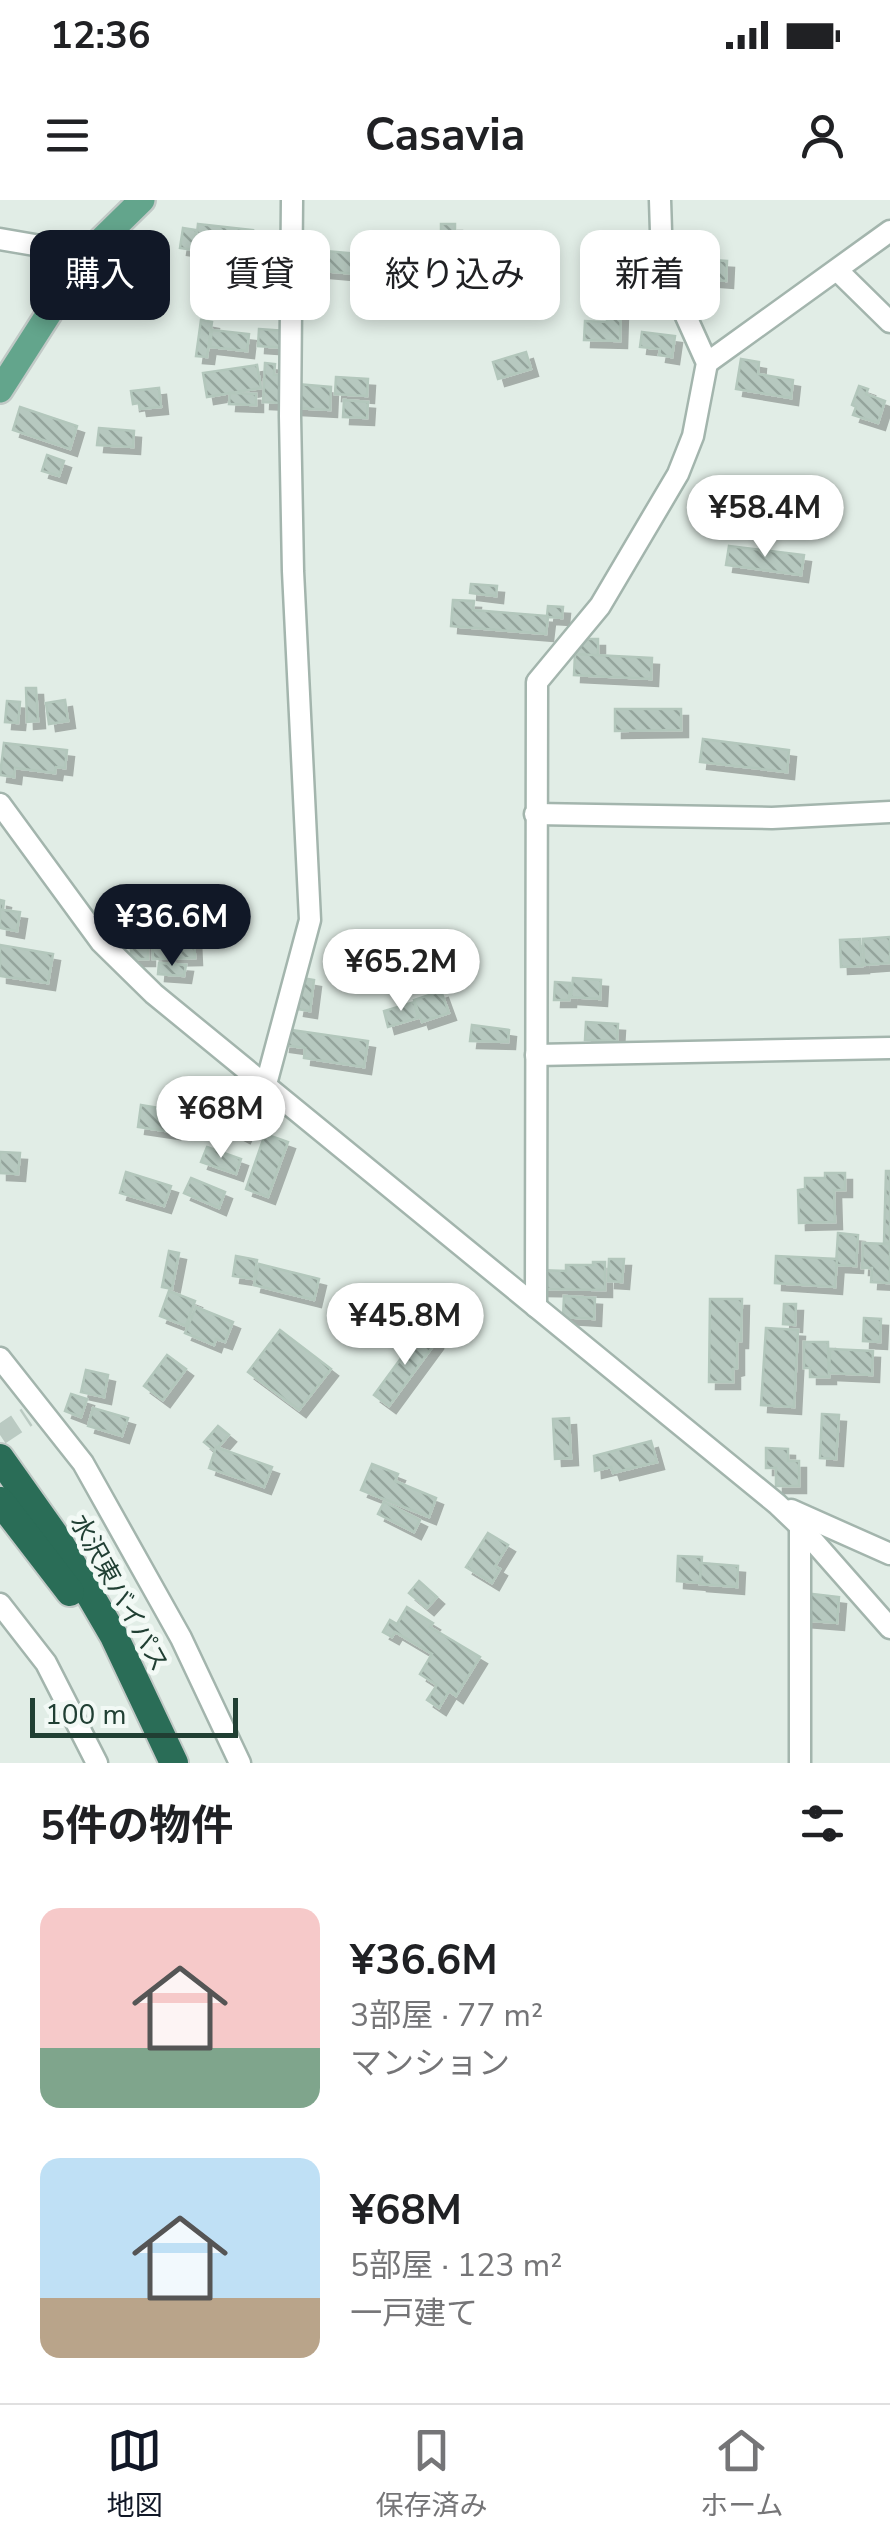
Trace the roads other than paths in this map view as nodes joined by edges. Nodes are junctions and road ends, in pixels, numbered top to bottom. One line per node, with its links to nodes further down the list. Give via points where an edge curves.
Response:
1 (142, 200): 4 (main road)
2 (292, 200): 18 (street, via 292,532 310,920)
3 (660, 200): 11 (street, via 662,263)
4 (111, 230)
5 (890, 231): 8 (street)
6 (0, 239): 7 (street)
7 (30, 244)
8 (838, 270): 10 (street); 11 (street)
9 (45, 320): 12 (main road)
10 (890, 322)
11 (708, 364): 15 (street, via 678,474 600,606 536,682)
12 (0, 390)
13 (0, 804): 18 (street, via 101,942)
14 (890, 812): 15 (street, via 772,818)
15 (535, 814): 17 (street)
16 (890, 1048): 17 (street)
17 (536, 1055): 19 (street)
18 (265, 1088): 19 (street)
19 (536, 1307): 24 (street)
20 (0, 1358): 33 (street, via 34,1412 83,1463)
21 (0, 1439): 29 (highway, via 94,1590)
22 (0, 1458): 29 (highway, 水沢東バイパス)
23 (0, 1500): 30 (highway)
24 (777, 1504): 25 (street); 26 (street)
25 (800, 1526): 28 (street); 34 (street)
26 (890, 1554)
27 (0, 1604): 31 (street, via 46,1663)
28 (890, 1628)
29 (114, 1636): 30 (highway, 水沢東バイパス)
30 (153, 1718): 32 (highway, 水沢東バイパス)
31 (97, 1763)
32 (174, 1763)
33 (240, 1763)
34 (800, 1763)

